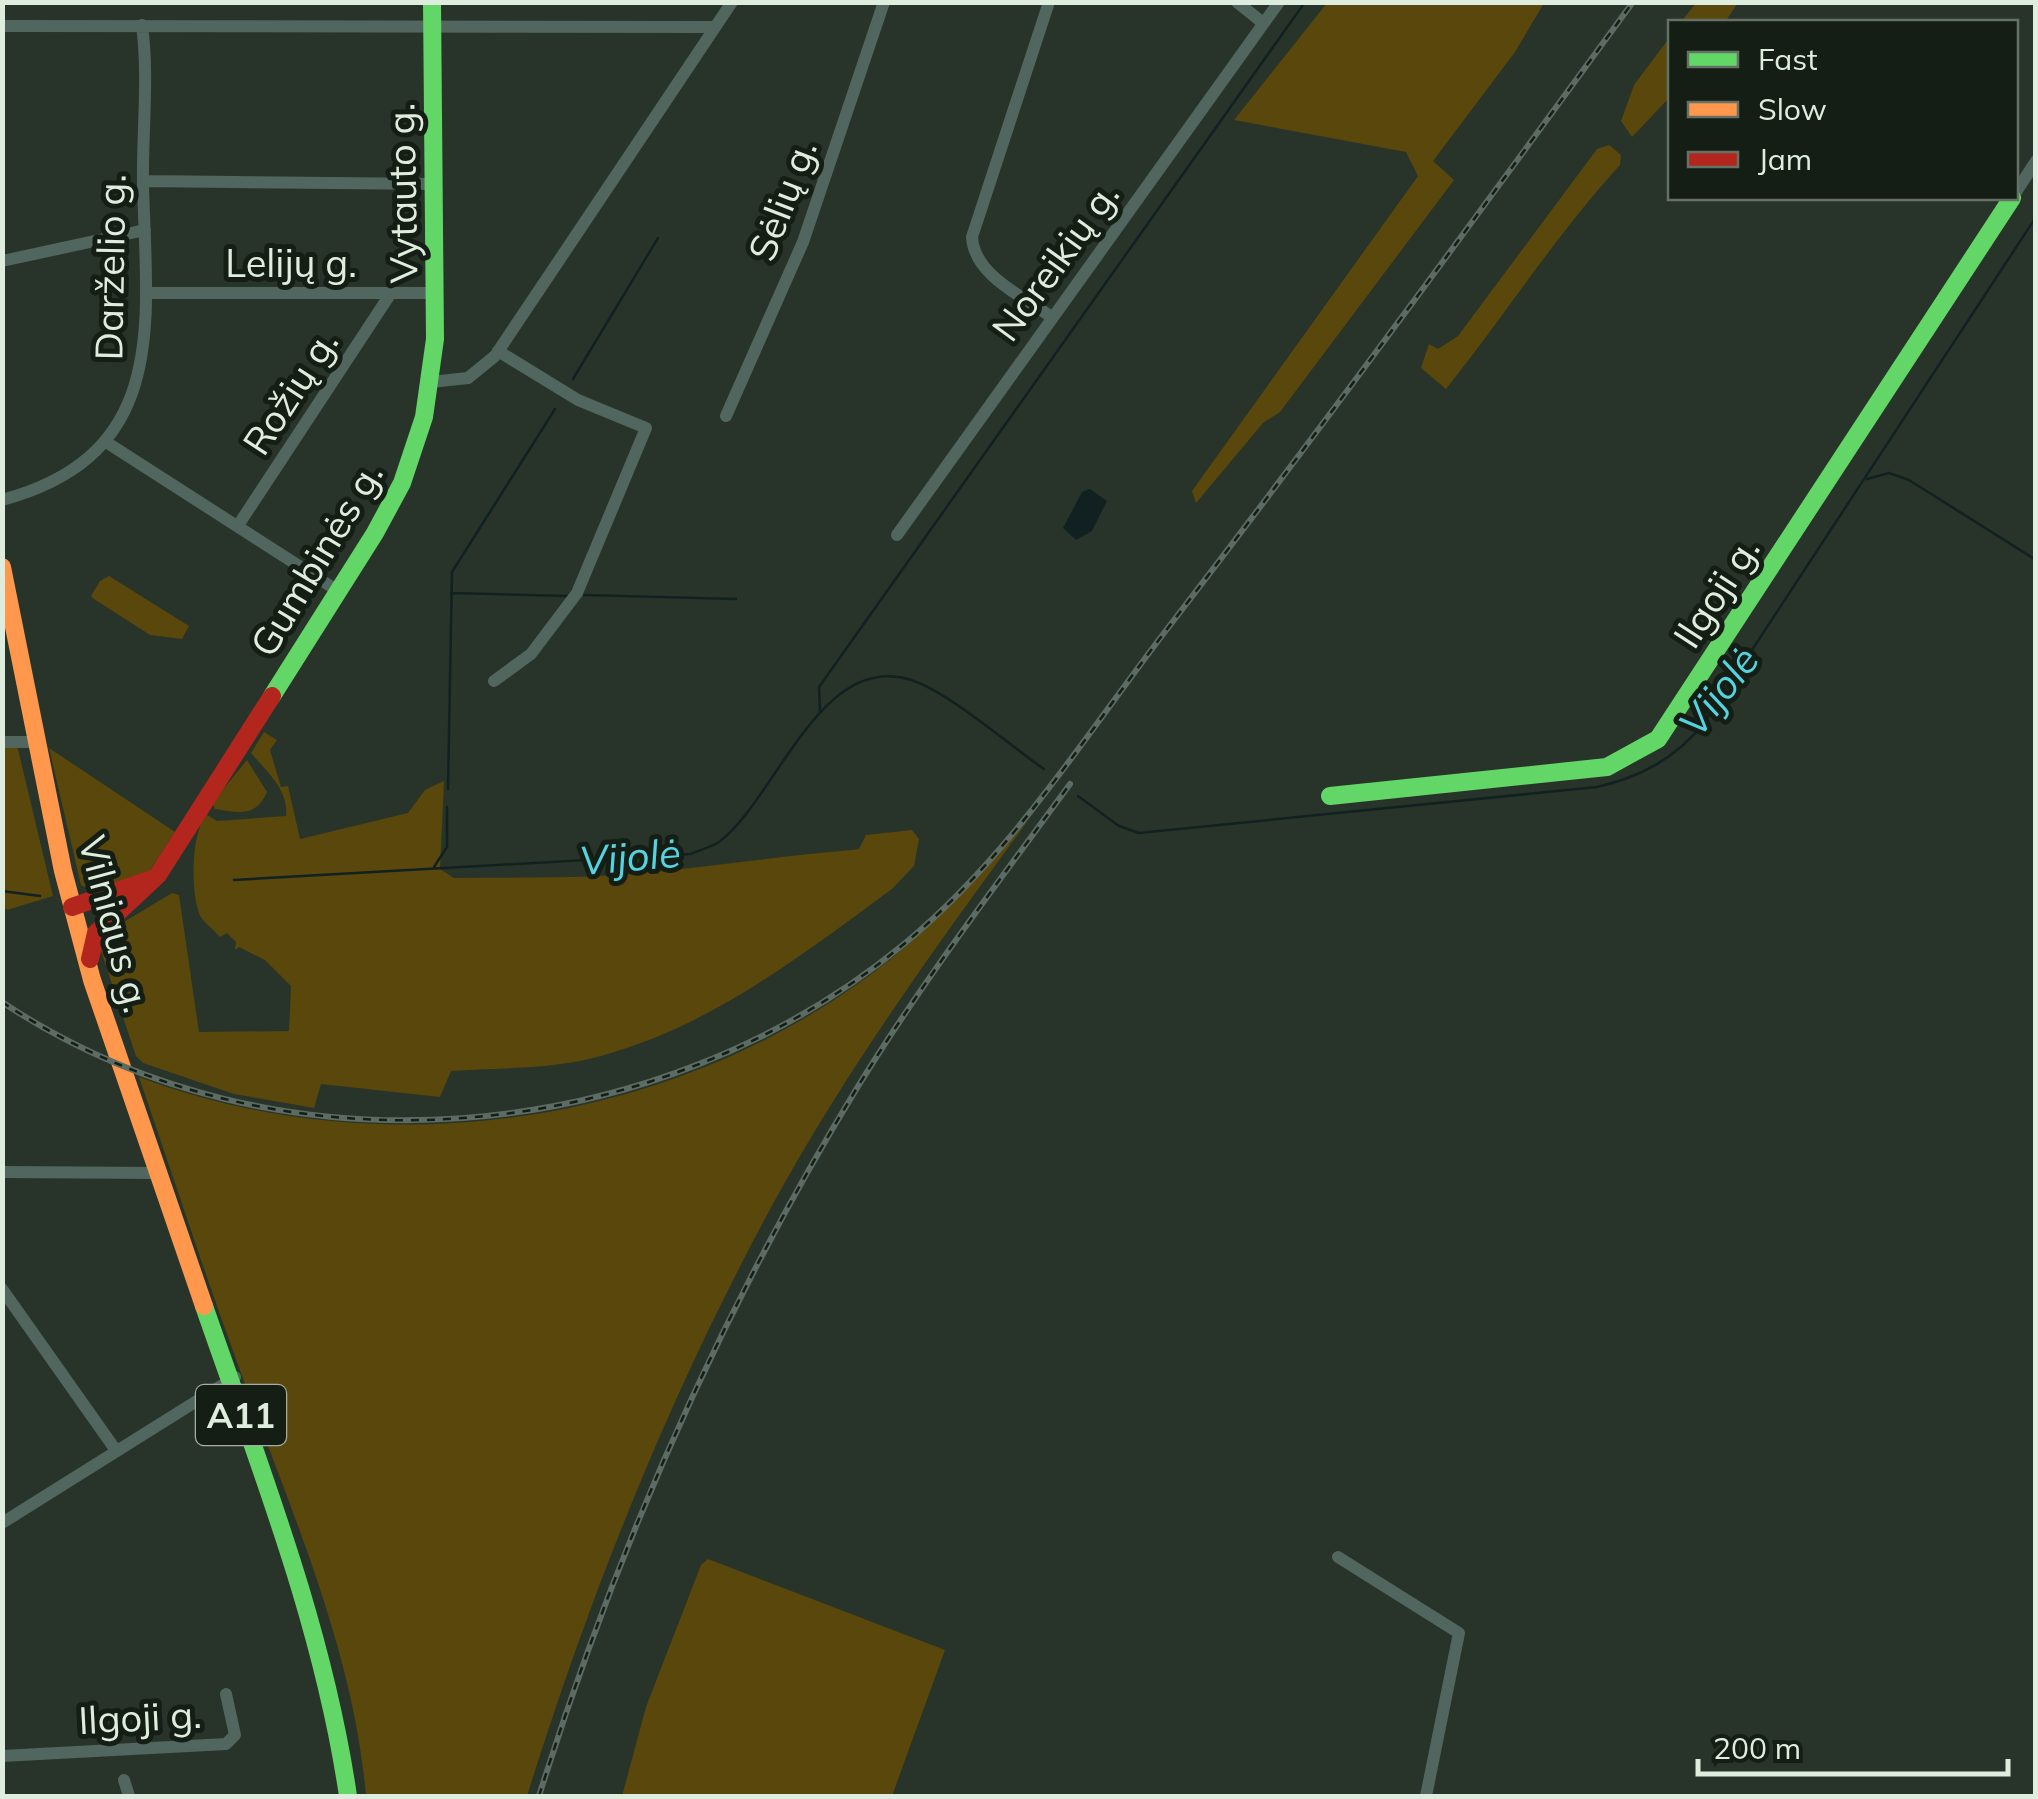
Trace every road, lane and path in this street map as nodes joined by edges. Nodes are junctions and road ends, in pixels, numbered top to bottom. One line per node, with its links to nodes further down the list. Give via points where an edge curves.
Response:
1 (432, 2): 10 (main road, Vytauto g.)
2 (732, 2): 11 (street)
3 (884, 2): 25 (street, Sėlių g., via 803,242)
4 (1049, 2): 22 (street, via 972,237 973,256 984,268)
5 (1236, 2): 7 (street)
6 (1279, 2): 7 (street, Noreikių g.)
7 (1264, 23): 22 (street, Noreikių g.)
8 (142, 24): 9 (street); 10 (street); 13 (street, Darželio g.)
9 (2, 26)
10 (432, 26): 11 (street); 14 (main road, Vytauto g.)
11 (715, 27): 23 (street)
12 (2036, 161): 15 (street, Ilgoji g.)
13 (143, 181): 14 (street); 17 (street, Darželio g.)
14 (435, 184): 20 (main road, Vytauto g.)
15 (2018, 189)
16 (2011, 200): 35 (main road, Ilgoji g., via 1658,740 1607,767)
17 (144, 230): 18 (street); 21 (street, Darželio g.)
18 (2, 261)
19 (391, 292): 20 (street, Lelijų g.); 21 (street, Lelijų g.); 28 (street, Rožių g.)
20 (436, 292): 24 (main road, Vytauto g.)
21 (146, 293): 26 (street, Darželio g., via 138,378)
22 (1050, 316): 29 (street, Noreikių g.)
23 (498, 350): 24 (street, via 468,378); 32 (street, via 578,400 646,428 577,593 531,654)
24 (431, 382): 31 (main road, Gumbinės g., via 402,483)
25 (726, 416)
26 (106, 442): 27 (street, Darželio g., via 62,480); 28 (street)
27 (2, 500)
28 (239, 524): 31 (street)
29 (897, 535)
30 (2, 567): 34 (main road, Vilniaus g. / A11)
31 (338, 591): 36 (main road, Gumbinės g.)
32 (494, 681)
33 (2, 742): 34 (street)
34 (36, 742): 37 (main road, Vilniaus g. / A11)
35 (1330, 796)
36 (158, 875): 37 (main road); 38 (main road, Gumbinės g., via 93,933)
37 (72, 906): 38 (main road, Vilniaus g. / A11)
38 (92, 980): 40 (main road, Vilniaus g. / A11)
39 (2, 1172): 40 (street)
40 (160, 1173): 42 (main road, Vilniaus g. / A11)
41 (2, 1289): 43 (street)
42 (233, 1378): 43 (street); 50 (main road, Vilniaus g. / A11, via 311,1615); 51 (main road, Vilniaus g. / A11, via 325,1618)
43 (114, 1449): 44 (street)
44 (2, 1523)
45 (1338, 1557): 52 (street, via 1458,1633)
46 (226, 1694): 47 (street, Ilgoji g., via 235,1735 226,1744)
47 (2, 1756)
48 (124, 1780): 49 (street)
49 (130, 1796)
50 (348, 1796)
51 (359, 1796)
52 (1426, 1796)

